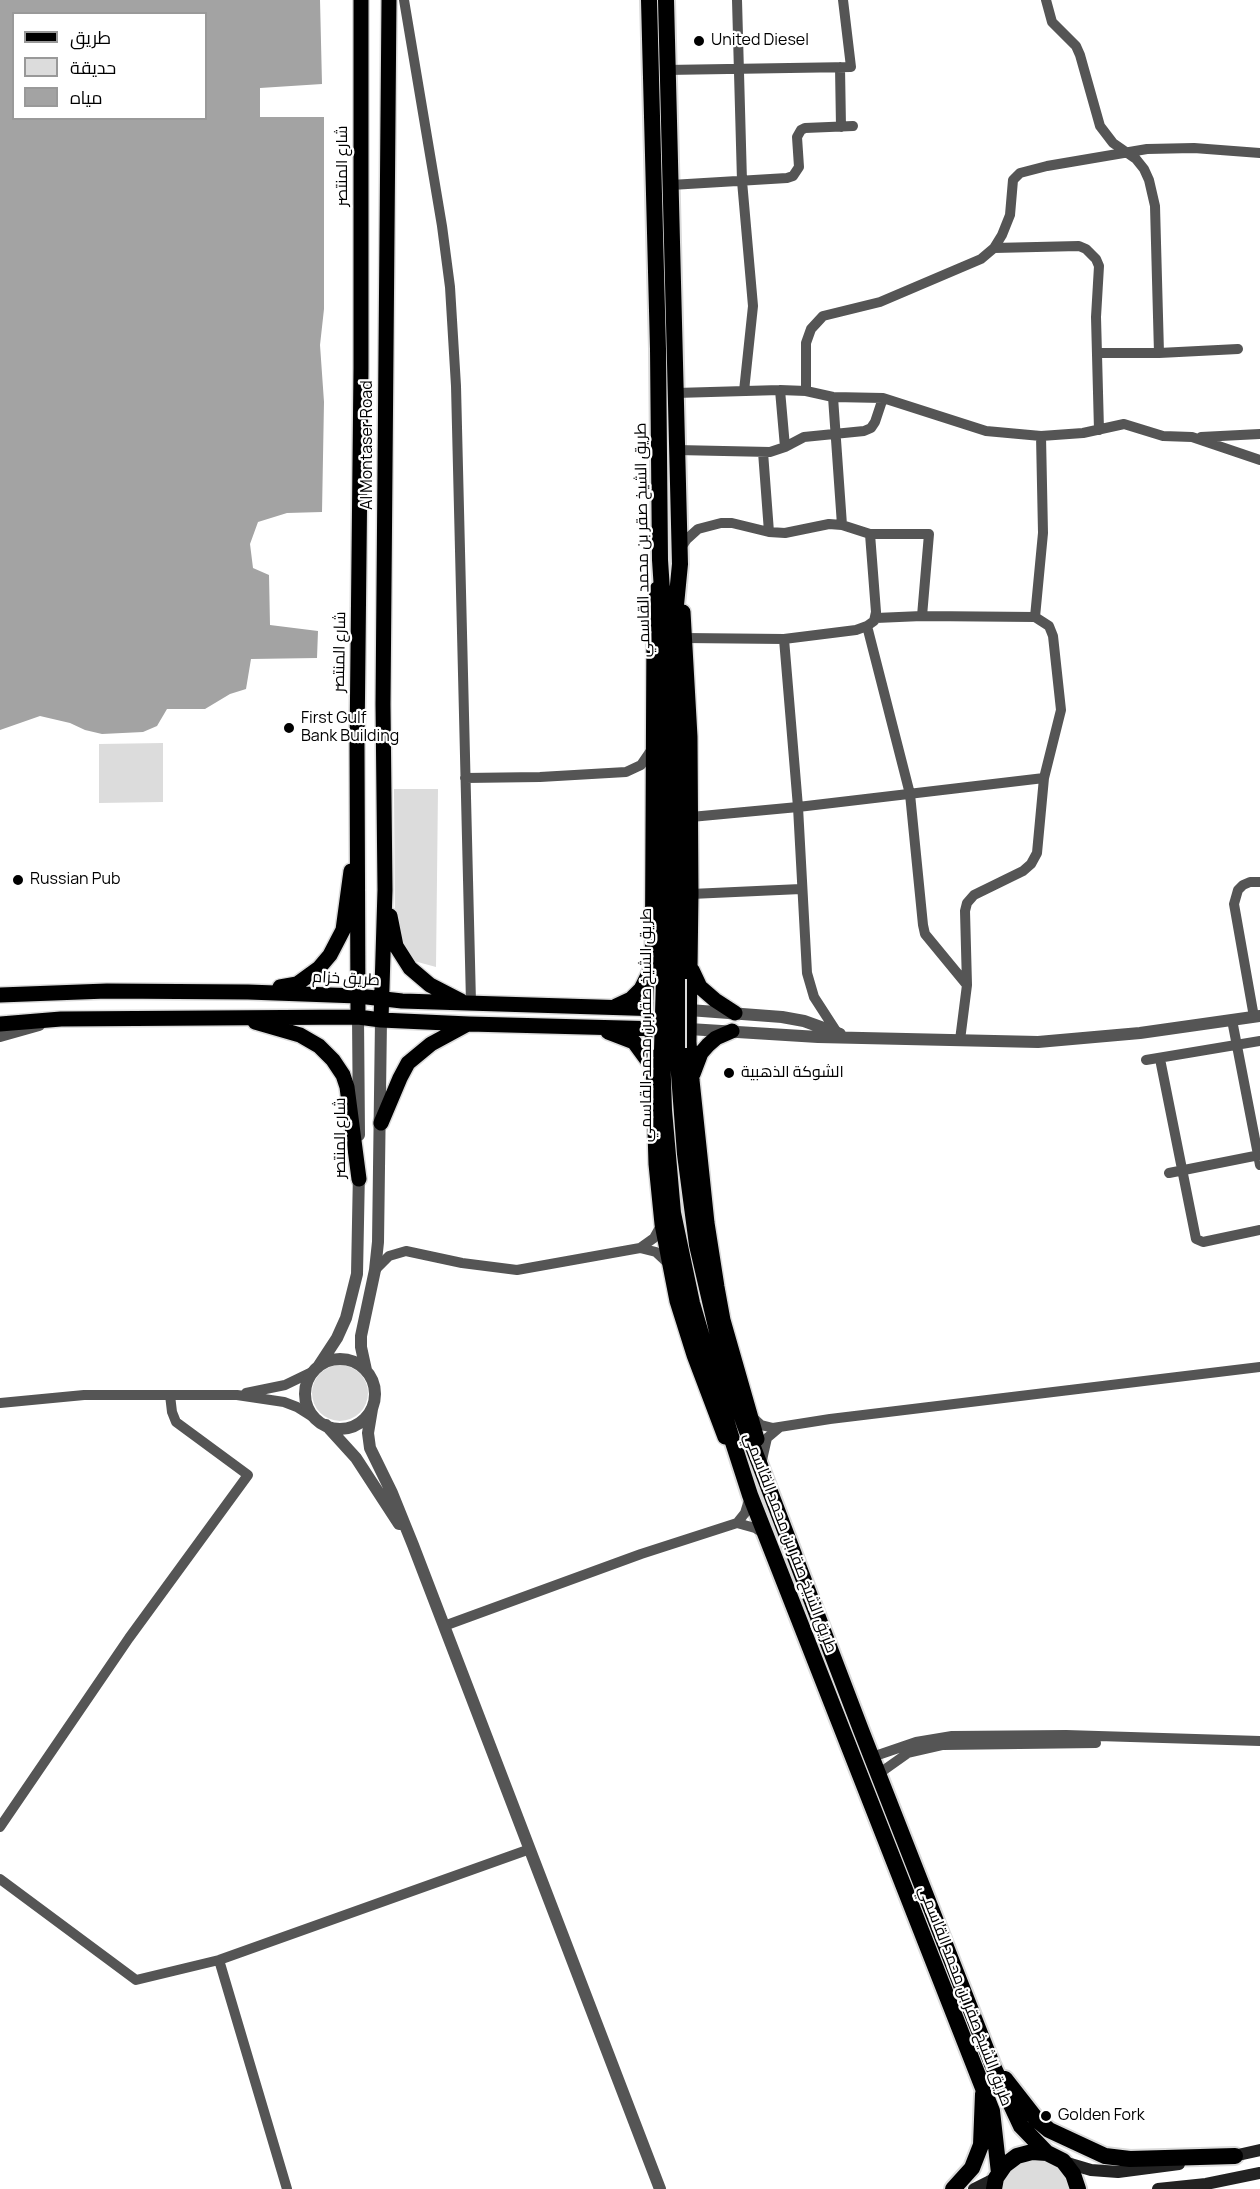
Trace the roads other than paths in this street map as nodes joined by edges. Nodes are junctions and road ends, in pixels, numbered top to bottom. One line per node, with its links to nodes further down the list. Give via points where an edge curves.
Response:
1 (361, 0): 55 (main road, شارع المنتصر)
2 (388, 0): 58 (main road, Al Montaser Road)
3 (404, 0): 50 (street, via 450,287)
4 (649, 0): 43 (highway, طريق الشيخ صقر بن محمد القاسمي)
5 (666, 0): 11 (highway, طريق الشيخ صقر بن محمد القاسمي)
6 (737, 0): 10 (street)
7 (843, 0): 9 (street, via 851,67)
8 (1046, 0): 14 (street, via 1052,22 1080,55 1100,126)
9 (840, 67): 10 (street); 13 (street)
10 (739, 69): 11 (street); 16 (street)
11 (666, 70): 17 (highway, طريق الشيخ صقر بن محمد القاسمي)
12 (854, 126): 13 (street)
13 (841, 127): 16 (street, via 801,130 797,137 799,167 793,176)
14 (1125, 152): 15 (street, via 1170,148); 18 (street, via 1016,175 1010,215); 21 (street, via 1144,169 1154,199)
15 (1260, 153)
16 (742, 181): 17 (street); 23 (street, via 753,306)
17 (671, 185): 25 (highway, طريق الشيخ صقر بن محمد القاسمي)
18 (994, 248): 20 (street, via 1079,246 1092,253 1099,266); 24 (street, via 973,264 889,298 823,316 811,329 806,343)
19 (1238, 350): 21 (street)
20 (1097, 353): 21 (street); 28 (street)
21 (1159, 353)
22 (780, 390): 23 (street); 24 (street); 33 (street)
23 (744, 391): 25 (street)
24 (806, 391): 26 (street)
25 (676, 393): 34 (highway, طريق الشيخ صقر بن محمد القاسمي)
26 (833, 397): 27 (street); 29 (street)
27 (883, 398): 29 (street, via 871,428); 31 (street, via 986,431)
28 (1099, 430): 31 (street); 32 (street, via 1124,424 1163,436)
29 (836, 434): 33 (street, via 804,437); 38 (street)
30 (1260, 434): 32 (street)
31 (1041, 436): 45 (street, via 1043,534)
32 (1192, 437): 36 (street)
33 (785, 447): 35 (street)
34 (677, 450): 35 (street); 37 (highway, طريق الشيخ صقر بن محمد القاسمي)
35 (763, 452): 40 (street)
36 (1260, 460)
37 (679, 514): 39 (street); 42 (highway, طريق الشيخ صقر بن محمد القاسمي)
38 (842, 525): 40 (street); 41 (street)
39 (698, 529): 40 (street, via 732,523); 42 (street, via 687,538)
40 (769, 532)
41 (870, 534): 44 (street, via 929,534); 46 (street)
42 (680, 558): 47 (main road); 62 (highway, طريق الشيخ صقر بن محمد القاسمي, via 676,605 679,827)
43 (660, 560): 49 (main road, via 654,626); 62 (highway, طريق الشيخ صقر بن محمد القاسمي)
44 (922, 615): 45 (street); 46 (street)
45 (1035, 617): 51 (street, via 1051,630 1061,701)
46 (872, 622): 48 (street, via 856,630); 52 (street)
47 (685, 638): 48 (street); 54 (main road)
48 (784, 639): 53 (street)
49 (654, 744): 50 (street, via 641,765 626,772); 60 (main road)
50 (465, 778): 68 (street)
51 (1044, 778): 52 (street); 63 (street, via 1037,853 1031,864 974,895 967,903)
52 (910, 794): 53 (street); 63 (street, via 925,934)
53 (798, 807): 54 (street); 57 (street)
54 (691, 817): 59 (main road)
55 (359, 820): 64 (main road, via 343,930 330,955 297,984); 66 (main road, شارع المنتصر)
56 (1260, 882): 74 (street, via 1243,885 1234,897)
57 (801, 889): 59 (street); 86 (street, via 808,982 814,998)
58 (385, 890): 67 (main road); 68 (main road, via 396,946 410,968 430,985)
59 (691, 894): 61 (main road)
60 (652, 963): 69 (main road, via 649,977 635,996); 70 (main road)
61 (691, 966): 71 (main road); 72 (main road, via 700,987)
62 (671, 979): 91 (highway, طريق الشيخ صقر بن محمد القاسمي, bridge)
63 (967, 985): 88 (street)
64 (248, 992): 65 (main road, طريق خزام); 66 (main road, طريق خزام)
65 (4, 995): 73 (main road, via 6,1012)
66 (358, 996): 67 (main road, طريق خزام); 76 (main road, شارع المنتصر)
67 (382, 999): 68 (main road, طريق خزام); 78 (main road)
68 (467, 1002): 69 (main road, طريق خزام)
69 (603, 1008): 70 (main road, طريق خزام)
70 (652, 1009): 71 (main road, طريق خزام); 83 (main road)
71 (689, 1010): 72 (street); 84 (main road)
72 (735, 1013): 86 (street, via 792,1018)
73 (0, 1016)
74 (1257, 1016): 79 (street)
75 (241, 1017): 76 (main road); 77 (main road); 100 (main road, via 300,1035 333,1060 347,1087)
76 (358, 1017): 78 (main road); 100 (street, شارع المنتصر)
77 (61, 1019): 80 (main road); 87 (street)
78 (381, 1020): 81 (main road); 96 (street)
79 (1232, 1020): 88 (street, via 1084,1039); 90 (street)
80 (0, 1024)
81 (469, 1024): 82 (main road); 96 (main road, via 431,1044 408,1063)
82 (594, 1028): 83 (main road); 94 (main road, via 634,1042)
83 (652, 1029): 84 (main road); 94 (main road)
84 (689, 1029): 85 (street); 95 (main road)
85 (732, 1031): 86 (street, via 818,1037); 95 (main road, via 716,1038 701,1053)
86 (840, 1034): 88 (street)
87 (0, 1036)
88 (960, 1040)
89 (1260, 1041): 90 (street)
90 (1238, 1046): 92 (street); 97 (street)
91 (670, 1049): 116 (highway, طريق الشيخ صقر بن محمد القاسمي, via 697,1245 709,1302 724,1366); 117 (highway, طريق الشيخ صقر بن محمد القاسمي, via 663,1110 673,1213 692,1303)
92 (1160, 1059): 93 (street); 98 (street)
93 (1146, 1060)
94 (653, 1068): 101 (main road)
95 (692, 1080): 113 (main road, via 717,1287)
96 (381, 1123): 105 (street)
97 (1259, 1159): 98 (street)
98 (1181, 1171): 99 (street); 102 (street, via 1196,1239 1203,1242)
99 (1169, 1173)
100 (359, 1179): 107 (street, شارع المنتصر, via 357,1274 346,1318)
101 (662, 1224): 103 (street, via 654,1238); 104 (main road)
102 (1260, 1230)
103 (640, 1248): 104 (street, via 656,1252); 105 (street, via 517,1270 406,1251 389,1256)
104 (670, 1265): 117 (main road, via 694,1355)
105 (375, 1270): 108 (street, via 361,1336)
106 (1260, 1367): 115 (street)
107 (316, 1369): 108 (street, via 336,1359 347,1359); 110 (street, via 285,1385); 114 (street, via 309,1378 306,1400)
108 (366, 1370): 112 (street, via 375,1388)
109 (170, 1395): 110 (street); 111 (street, via 84,1395); 127 (street, via 176,1422 248,1475 129,1638)
110 (237, 1395): 114 (street, via 284,1402)
111 (0, 1403)
112 (372, 1409): 114 (street, via 347,1428); 121 (street, via 370,1449)
113 (751, 1416): 115 (street, via 760,1425); 116 (main road)
114 (321, 1422): 121 (street, via 356,1458)
115 (780, 1427): 116 (street, via 767,1438)
116 (764, 1468): 131 (highway, طريق الشيخ صقر بن محمد القاسمي, via 861,1731)
117 (743, 1475): 118 (highway, طريق الشيخ صقر بن محمد القاسمي)
118 (750, 1496): 119 (street); 120 (highway, طريق الشيخ صقر بن محمد القاسمي)
119 (737, 1523): 120 (street); 122 (street)
120 (765, 1534): 132 (highway, طريق الشيخ صقر بن محمد القاسمي)
121 (413, 1545): 122 (street)
122 (444, 1626): 128 (street)
123 (1260, 1741): 125 (street, via 952,1736 915,1742)
124 (1260, 1746): 126 (street, via 1064,1742 943,1745 908,1753)
125 (878, 1755)
126 (884, 1770)
127 (0, 1827)
128 (530, 1850): 130 (street); 140 (street)
129 (0, 1879): 130 (street, via 136,1980)
130 (219, 1960): 139 (street)
131 (992, 2064): 134 (highway, طريق الشيخ صقر بن محمد القاسمي, via 1021,2126); 135 (highway, via 1042,2125 1104,2156)
132 (983, 2089): 138 (highway, طريق الشيخ صقر بن محمد القاسمي, via 992,2111); 141 (highway, via 981,2145 972,2168)
133 (1260, 2150): 135 (main road)
134 (1047, 2153): 136 (highway); 138 (highway, via 1017,2156)
135 (1235, 2156): 136 (main road, via 1118,2172 1091,2170)
136 (1063, 2161): 143 (highway)
137 (1260, 2173): 144 (main road)
138 (997, 2180): 142 (main road)
139 (287, 2189)
140 (660, 2189)
141 (953, 2189)
142 (974, 2189)
143 (1078, 2189)
144 (1158, 2189)

